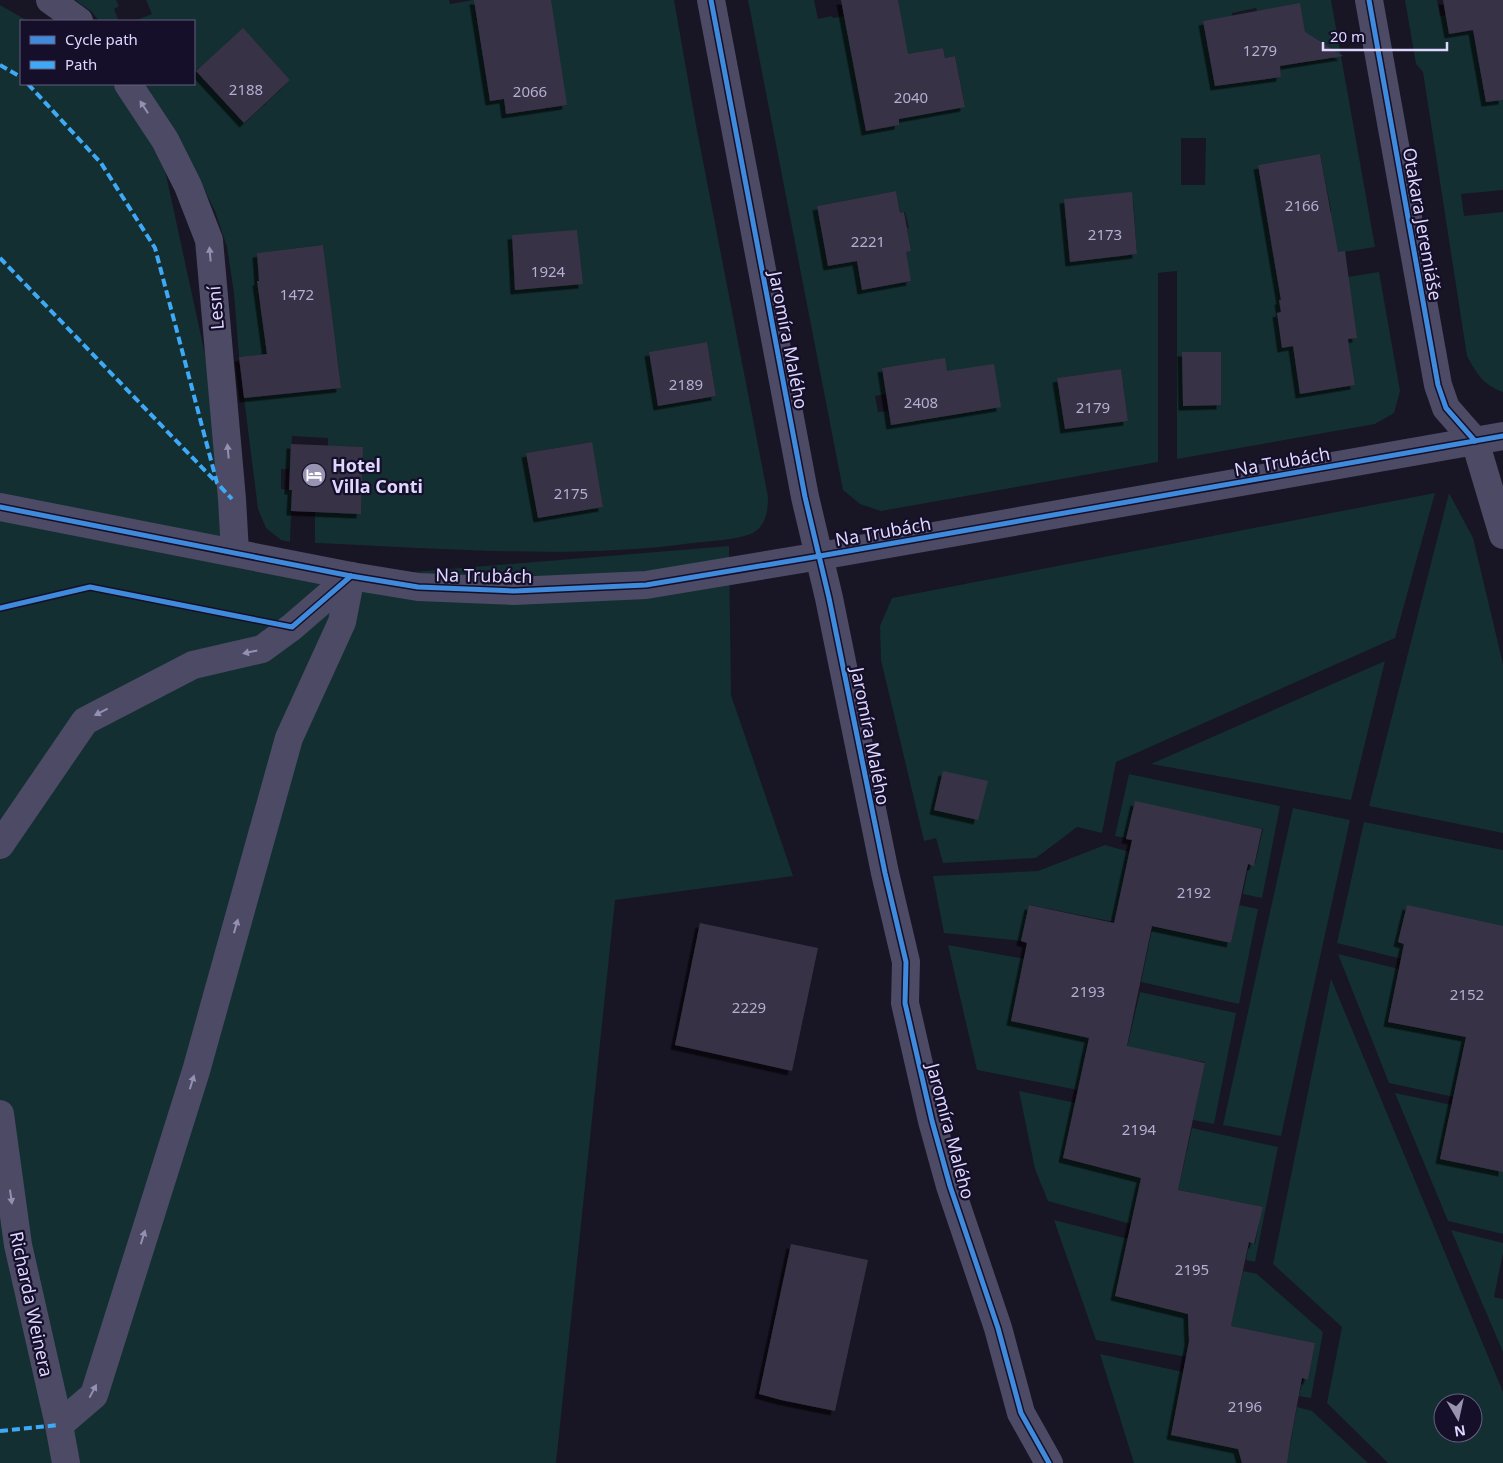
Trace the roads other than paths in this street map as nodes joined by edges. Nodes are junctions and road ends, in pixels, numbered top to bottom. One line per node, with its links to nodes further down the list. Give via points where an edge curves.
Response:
1 (50, 0): 4 (street)
2 (711, 0): 11 (street, Jaromíra Malého, via 805,497)
3 (1369, 0): 7 (street, Otakara Jeremiáše, via 1438,385 1446,408)
4 (78, 20)
5 (129, 85): 10 (street, Lesní, one-way to 5, via 209,240 188,186 165,140)
6 (1503, 436): 7 (street, Na Trubách)
7 (1475, 441): 9 (street, Otakara Jeremiáše); 11 (street, Na Trubách)
8 (0, 507): 10 (street, Na Trubách)
9 (1503, 535)
10 (235, 552): 12 (street, Na Trubách)
11 (820, 556): 12 (street, Na Trubách, via 646,585 542,590 418,587); 17 (street, Jaromíra Malého, via 906,962 905,1003 932,1121 950,1186 998,1328 1021,1413)
12 (351, 576): 13 (street, one-way to 13, via 262,650 193,664 85,721); 15 (street, one-way to 12, via 94,1395 196,1071 289,738 342,622)
13 (0, 845)
14 (0, 1114): 15 (street, Richarda Weinera, one-way to 15, via 18,1245)
15 (59, 1425): 16 (street, Richarda Weinera)
16 (66, 1463)
17 (1049, 1463)

